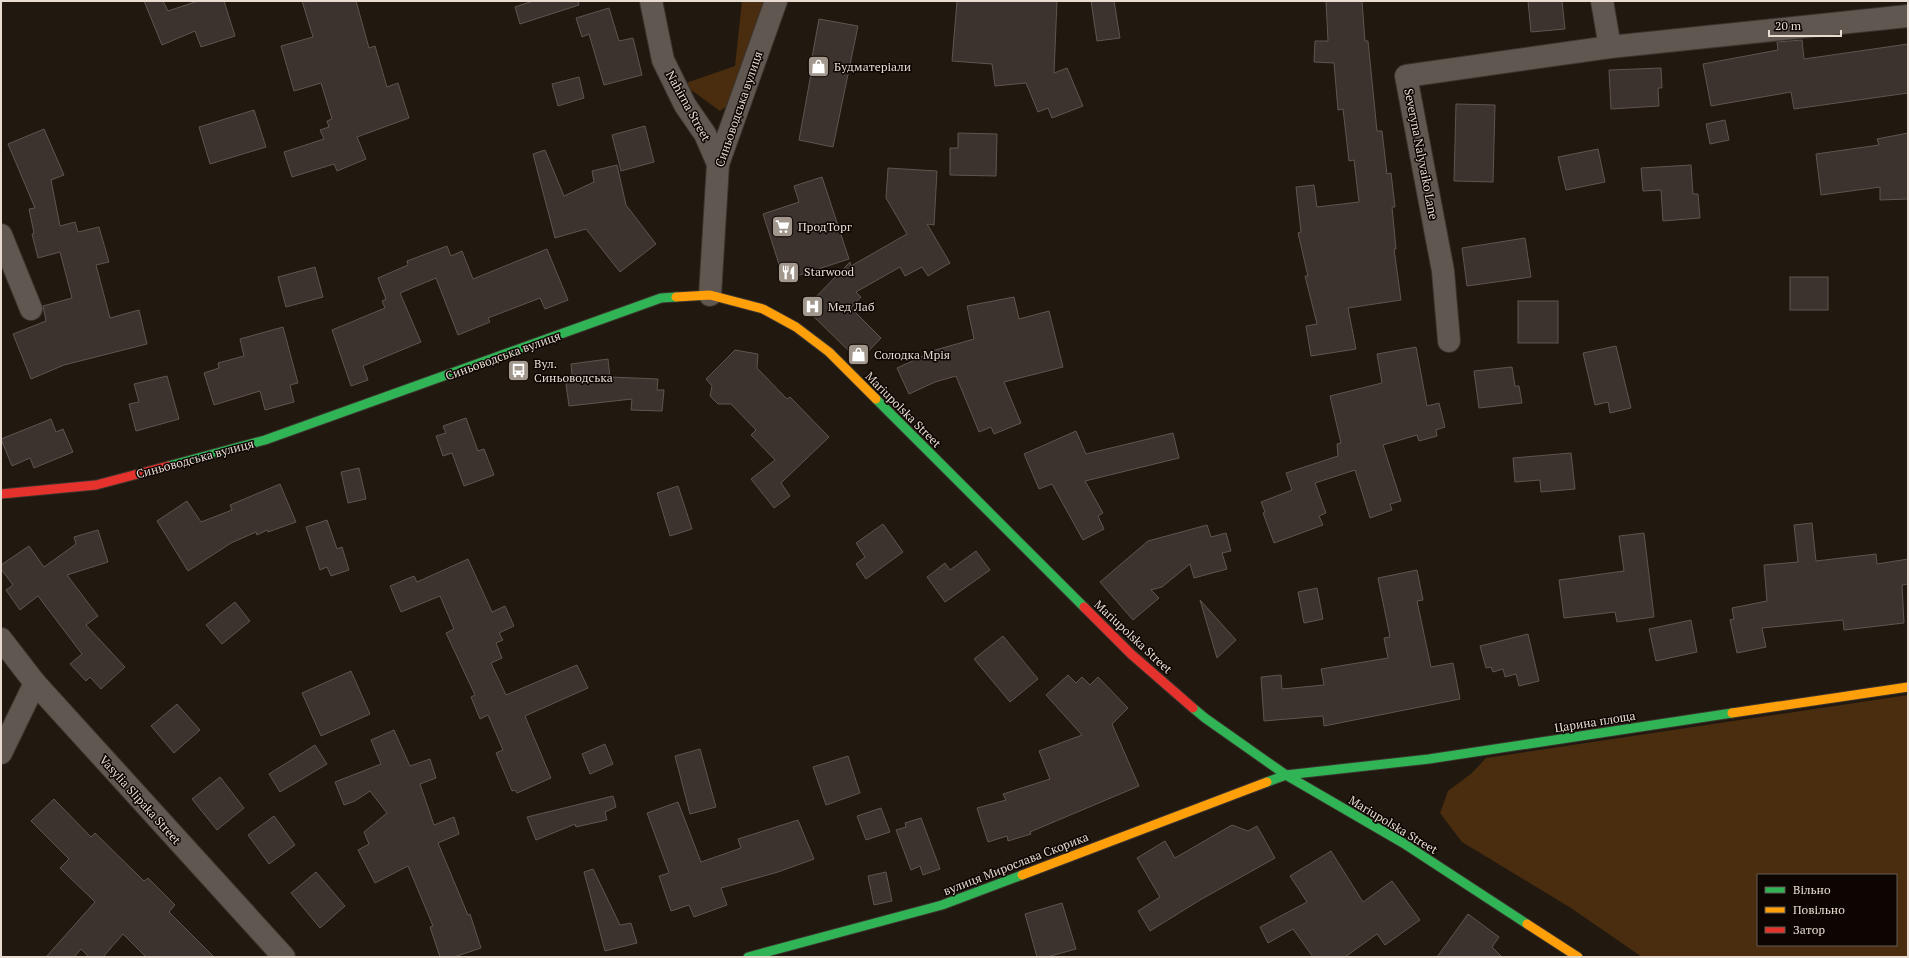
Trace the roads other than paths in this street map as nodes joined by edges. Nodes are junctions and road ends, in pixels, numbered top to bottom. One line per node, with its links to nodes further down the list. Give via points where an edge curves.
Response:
1 (651, 1): 6 (street, Nahirna Street, via 663,60 685,105 705,134)
2 (776, 1): 6 (street, Синьоводська вулиця)
3 (1602, 1): 5 (street)
4 (1908, 16): 5 (street, Severyna Nalyvaiko Lane)
5 (1610, 48): 10 (street, Severyna Nalyvaiko Lane, via 1406,76 1443,271)
6 (718, 164): 8 (street, Синьоводська вулиця)
7 (1, 235): 9 (street)
8 (710, 295): 11 (street, Синьоводська вулиця, via 662,298 265,440 96,485); 16 (street, Mariupolska Street, via 763,309 796,327 829,352 1132,654 1205,718)
9 (31, 309)
10 (1449, 341)
11 (1, 494)
12 (1, 639): 13 (street, Vasylia Slipaka Street)
13 (34, 683): 15 (street); 17 (street, Vasylia Slipaka Street)
14 (1908, 687): 16 (street, Царина площа, via 1437,758)
15 (1, 753)
16 (1286, 774): 18 (street, вулиця Мирослава Скорика, via 942,905); 19 (street, Mariupolska Street, via 1403,843)
17 (284, 957)
18 (748, 957)
19 (1578, 957)

